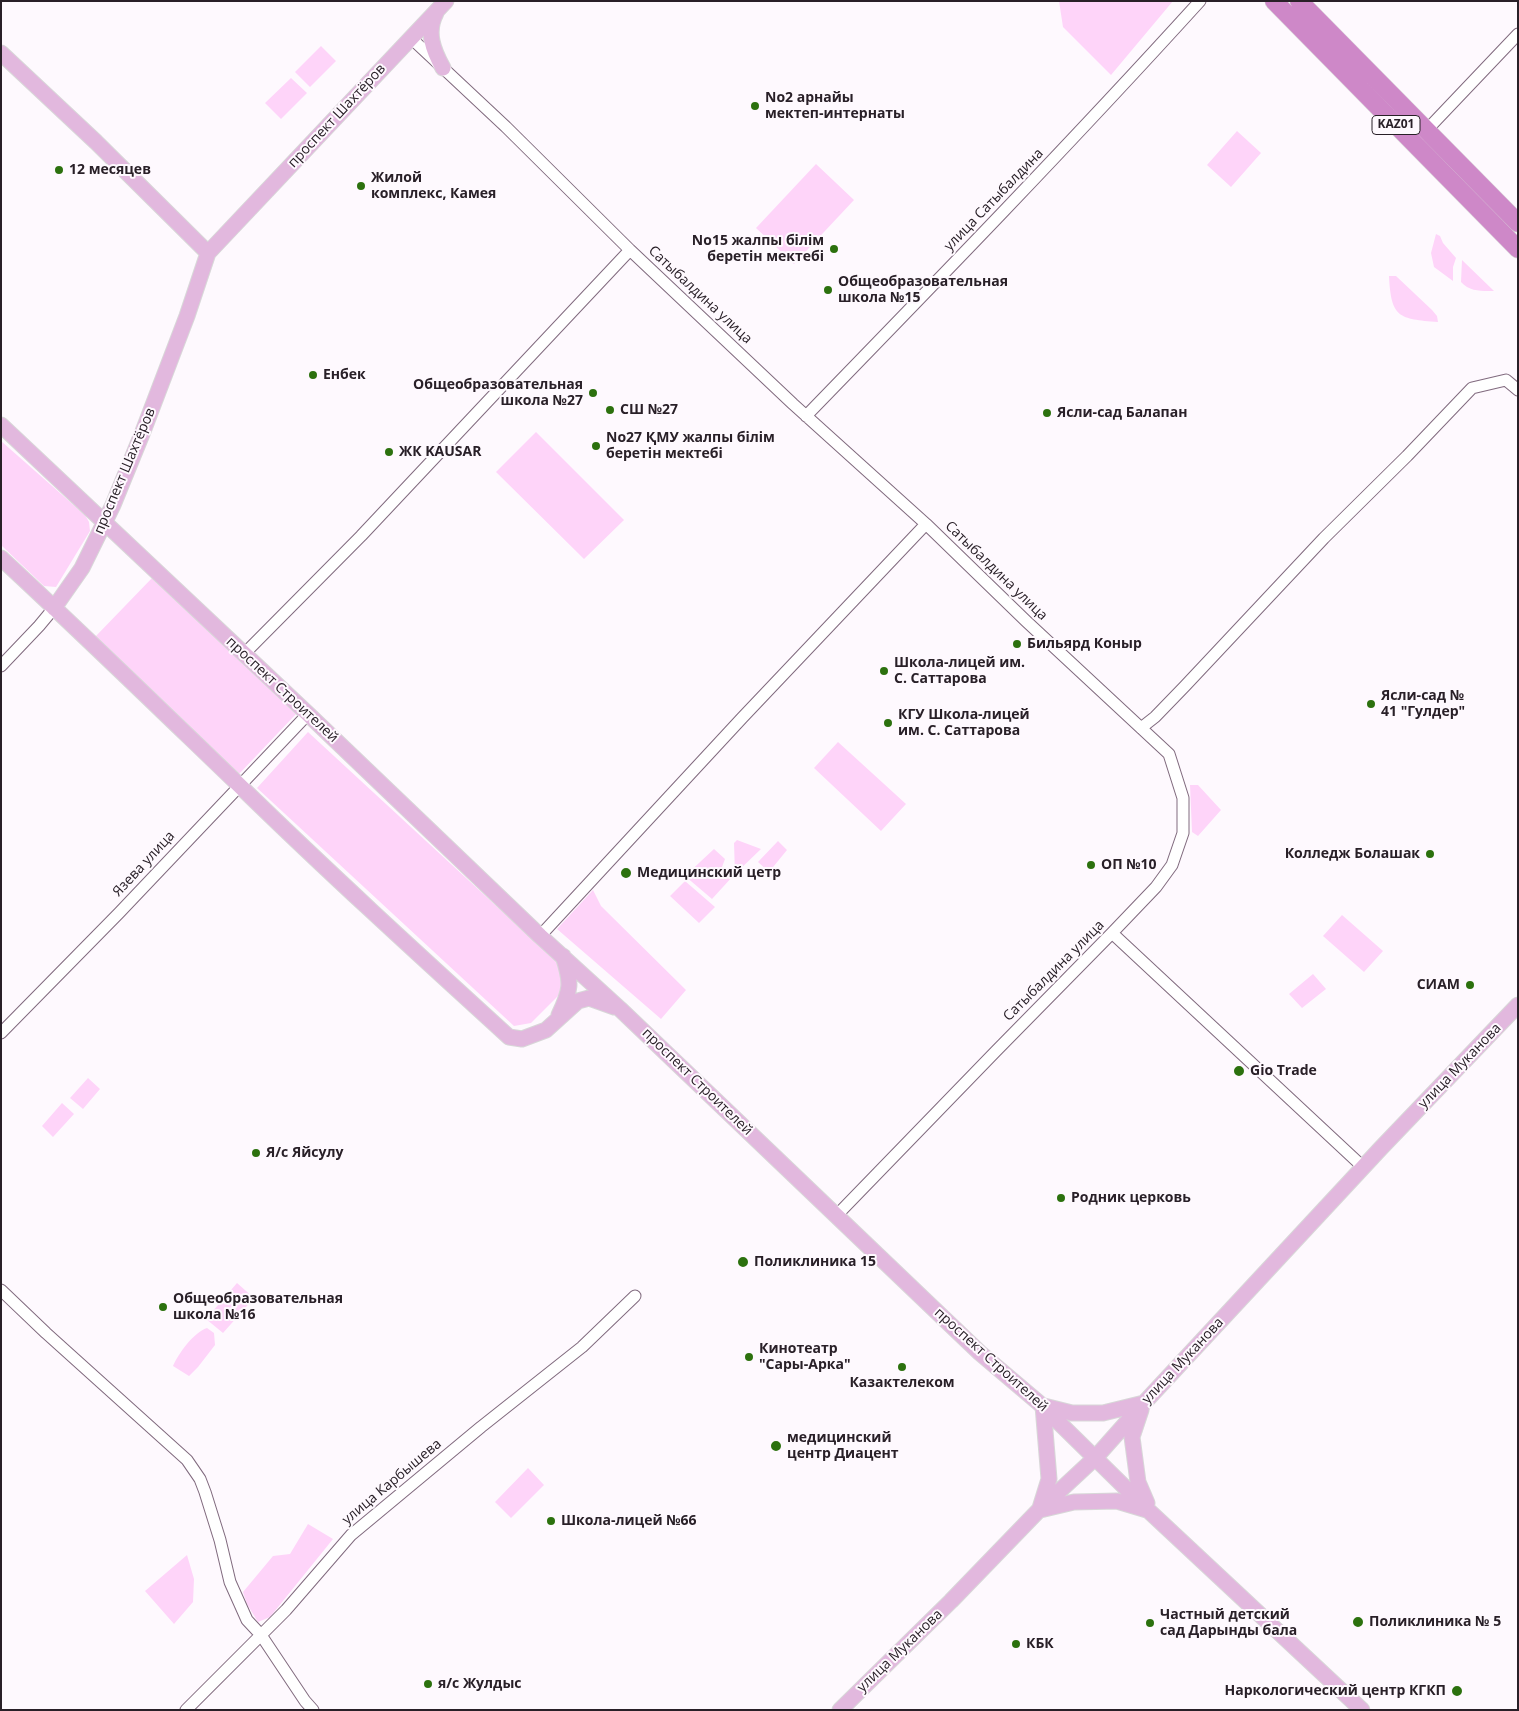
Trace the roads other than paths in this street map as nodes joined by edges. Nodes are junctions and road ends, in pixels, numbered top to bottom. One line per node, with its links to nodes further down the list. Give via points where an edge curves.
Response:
1 (1200, 1): 16 (street, улица Сатыбалдина, via 996,221)
2 (1274, 1): 10 (highway, KАZ01)
3 (1299, 1): 9 (highway, KАZ01)
4 (441, 6): 6 (main road, проспект Шахтёров); 8 (main road, via 432,23 431,38)
5 (1518, 34): 9 (street)
6 (411, 38): 8 (street, Сатыбалдина улица); 14 (main road, проспект Шахтёров)
7 (1, 53): 14 (main road)
8 (443, 68): 13 (street, Сатыбалдина улица)
9 (1427, 130): 10 (street); 11 (highway, KАZ01)
10 (1413, 143): 12 (highway, KАZ01)
11 (1518, 223)
12 (1518, 249)
13 (630, 250): 16 (street, Сатыбалдина улица); 22 (street, via 361,536)
14 (208, 253): 18 (main road, проспект Шахтёров, via 142,434)
15 (1518, 390): 25 (street, via 1506,380 1472,388)
16 (806, 416): 19 (street, Сатыбалдина улица)
17 (1, 425): 18 (main road, проспект Строителей)
18 (104, 522): 21 (main road, проспект Шахтёров, via 82,568); 22 (main road, проспект Строителей)
19 (926, 524): 25 (street, Сатыбалдина улица); 28 (street)
20 (1, 558): 21 (main road, проспект Строителей)
21 (54, 608): 23 (street, проспект Шахтёров); 26 (main road, проспект Строителей)
22 (244, 654): 24 (main road, проспект Строителей)
23 (1, 666)
24 (308, 714): 26 (street, Язева улица); 28 (main road, проспект Строителей)
25 (1141, 728): 27 (street, Сатыбалдина улица, via 1169,754 1183,798 1183,833 1172,865 1156,887)
26 (239, 786): 32 (main road, проспект Строителей, via 510,1037 522,1038 546,1030); 33 (street, Язева улица)
27 (1112, 933): 34 (street); 35 (street, Сатыбалдина улица)
28 (540, 936): 29 (main road, проспект Строителей)
29 (563, 956): 31 (main road, проспект Строителей); 32 (main road, via 570,988)
30 (1518, 1005): 34 (main road, улица Муканова)
31 (620, 1009): 32 (main road, проспект Строителей, via 589,998 578,1001); 35 (main road, проспект Строителей)
32 (558, 1019)
33 (1, 1034)
34 (1363, 1167): 38 (main road, улица Муканова)
35 (837, 1215): 39 (main road, проспект Строителей, via 980,1353)
36 (1, 1290): 43 (street, via 187,1460 205,1492 230,1582 247,1620)
37 (635, 1296): 43 (street, улица Карбышева, via 582,1347 351,1535)
38 (1144, 1403): 39 (main road, via 1103,1413 1072,1414); 40 (main road, улица Муканова); 42 (main road, via 1132,1437 1138,1482)
39 (1042, 1406): 40 (main road, проспект Строителей); 41 (main road, via 1049,1479)
40 (1096, 1457): 41 (main road, улица Муканова); 42 (main road, проспект Строителей)
41 (1039, 1510): 42 (main road, via 1074,1502 1118,1501); 46 (main road, улица Муканова)
42 (1150, 1512): 47 (main road, проспект Строителей)
43 (261, 1635): 44 (street, улица Карбышева); 45 (street)
44 (186, 1710)
45 (313, 1710)
46 (840, 1710)
47 (1362, 1710)

